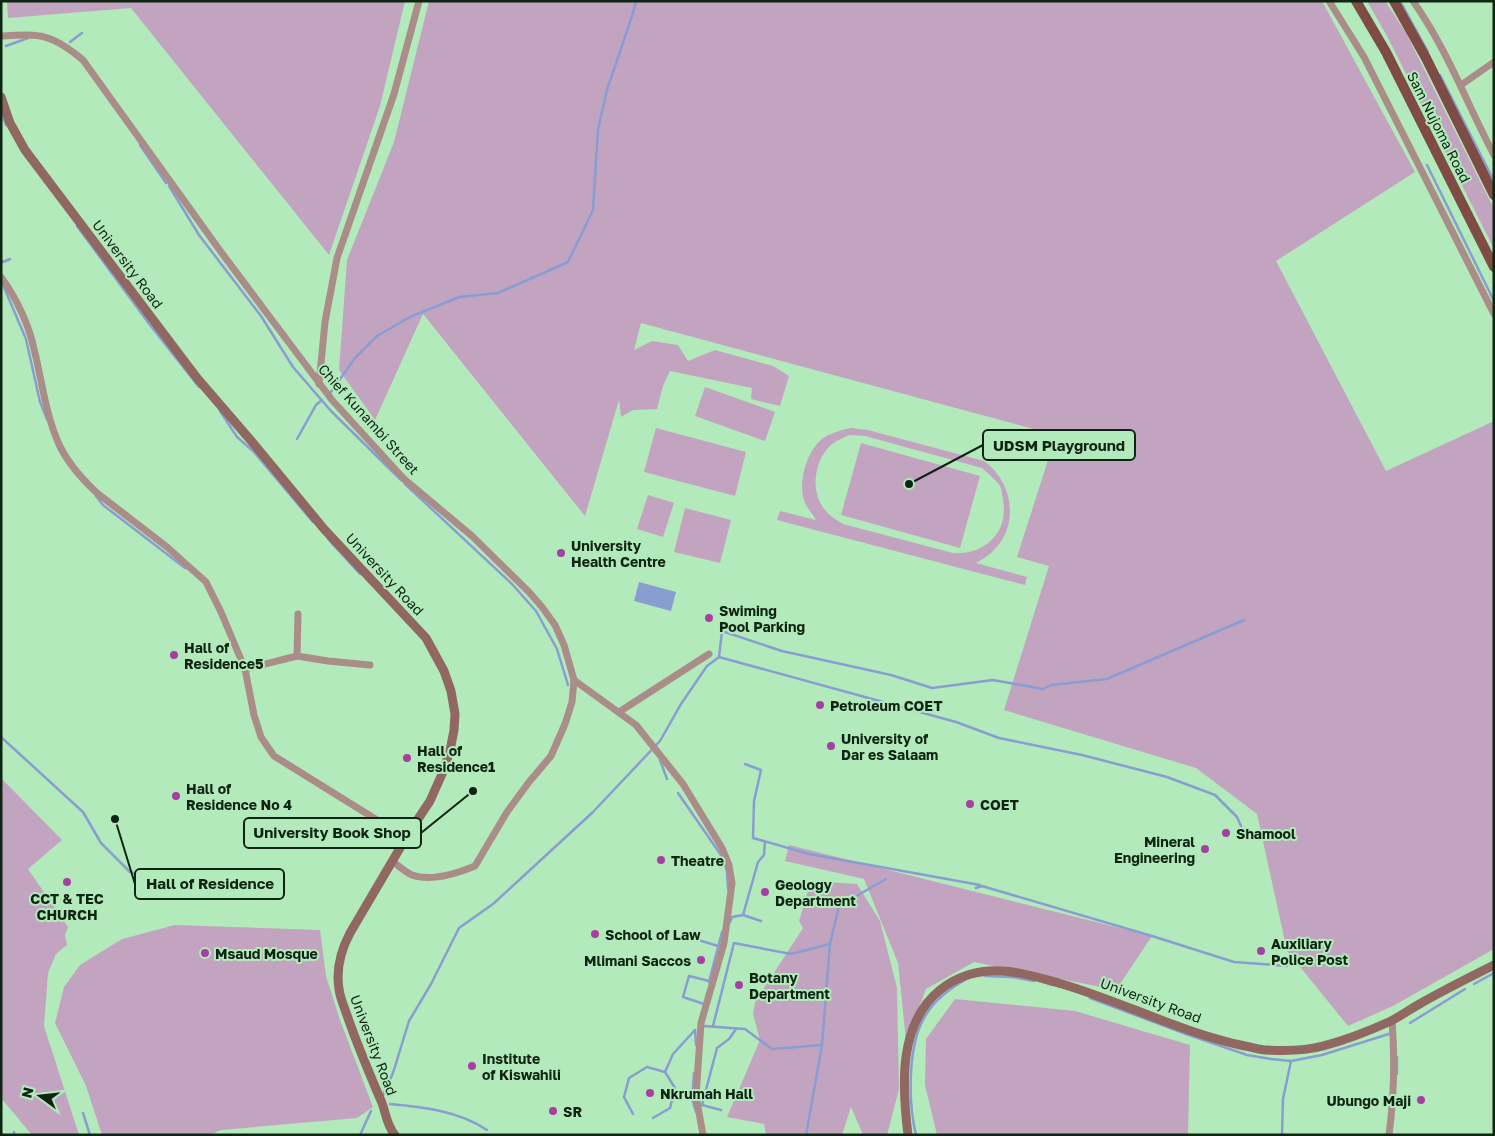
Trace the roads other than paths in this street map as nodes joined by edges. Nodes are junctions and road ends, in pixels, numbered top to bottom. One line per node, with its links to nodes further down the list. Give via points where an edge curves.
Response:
1 (419, 1): 15 (street, via 394,94 337,258 325,322)
2 (1329, 1): 14 (street, via 1364,57)
3 (1356, 1): 12 (main road, Sam Nujoma Road, via 1386,52)
4 (1394, 1): 11 (main road, Sam Nujoma Road)
5 (1414, 1): 8 (street)
6 (1, 36): 15 (street, Chief Kunambi Street, via 42,36 69,48 83,60)
7 (1494, 62): 8 (street)
8 (1461, 85): 10 (street)
9 (1, 97): 23 (street, University Road, via 10,123 25,150 197,378 324,529 426,638 451,691 454,730 450,751 432,798)
10 (1494, 155)
11 (1494, 195)
12 (1494, 267)
13 (1, 277): 20 (street, via 29,330 48,413 64,454 97,493 206,582)
14 (1494, 314)
15 (319, 384): 21 (street, Chief Kunambi Street, via 404,480 472,536 542,607 564,644)
16 (298, 614): 18 (street)
17 (709, 654): 22 (street)
18 (298, 656): 19 (street); 20 (street)
19 (370, 665)
20 (245, 669): 23 (street, via 261,737 274,756)
21 (574, 680): 22 (street); 24 (street, Chief Kunambi Street, via 572,702 552,756 507,812 475,866 422,877 410,874)
22 (619, 712): 28 (street, via 636,725 681,781 729,865 732,883 724,942 701,1023 696,1096)
23 (406, 838): 24 (street, University Road)
24 (392, 861): 27 (street, University Road, via 343,947 338,989)
25 (1494, 965): 26 (street, University Road)
26 (1392, 1020): 29 (street, University Road, via 1322,1046 1302,1050 1264,1050 1224,1042 1093,993 1032,975 986,971 964,975 932,997 919,1014 909,1038 904,1067); 30 (street, via 1394,1070)
27 (395, 1135)
28 (703, 1135)
29 (908, 1135)
30 (1390, 1135)

